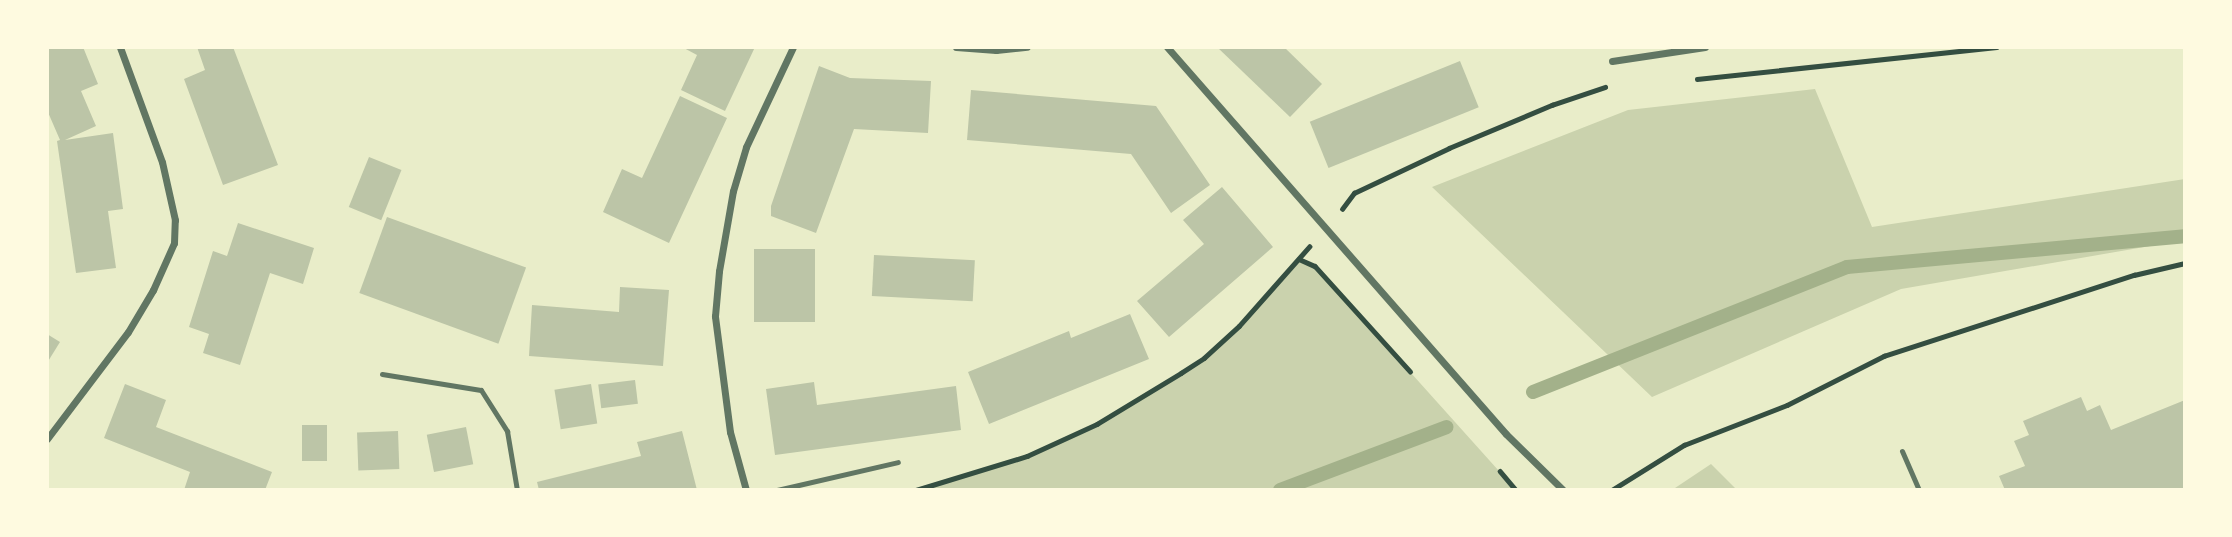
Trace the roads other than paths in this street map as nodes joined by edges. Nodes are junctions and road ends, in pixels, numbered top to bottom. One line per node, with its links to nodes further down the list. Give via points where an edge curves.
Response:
1 (120, 47): 9 (street, via 162,162 174,243 128,332)
2 (793, 47): 13 (street, via 747,147 733,191 719,271 715,316 730,432)
3 (956, 47): 4 (street)
4 (1027, 47)
5 (1167, 47): 15 (street, via 1506,434)
6 (1705, 47): 7 (street)
7 (1612, 61)
8 (382, 374): 12 (lane, via 481,390 507,430)
9 (47, 439)
10 (1902, 451): 16 (lane)
11 (898, 462): 14 (lane)
12 (517, 490)
13 (746, 490)
14 (778, 490)
15 (1563, 490)
16 (1919, 490)

